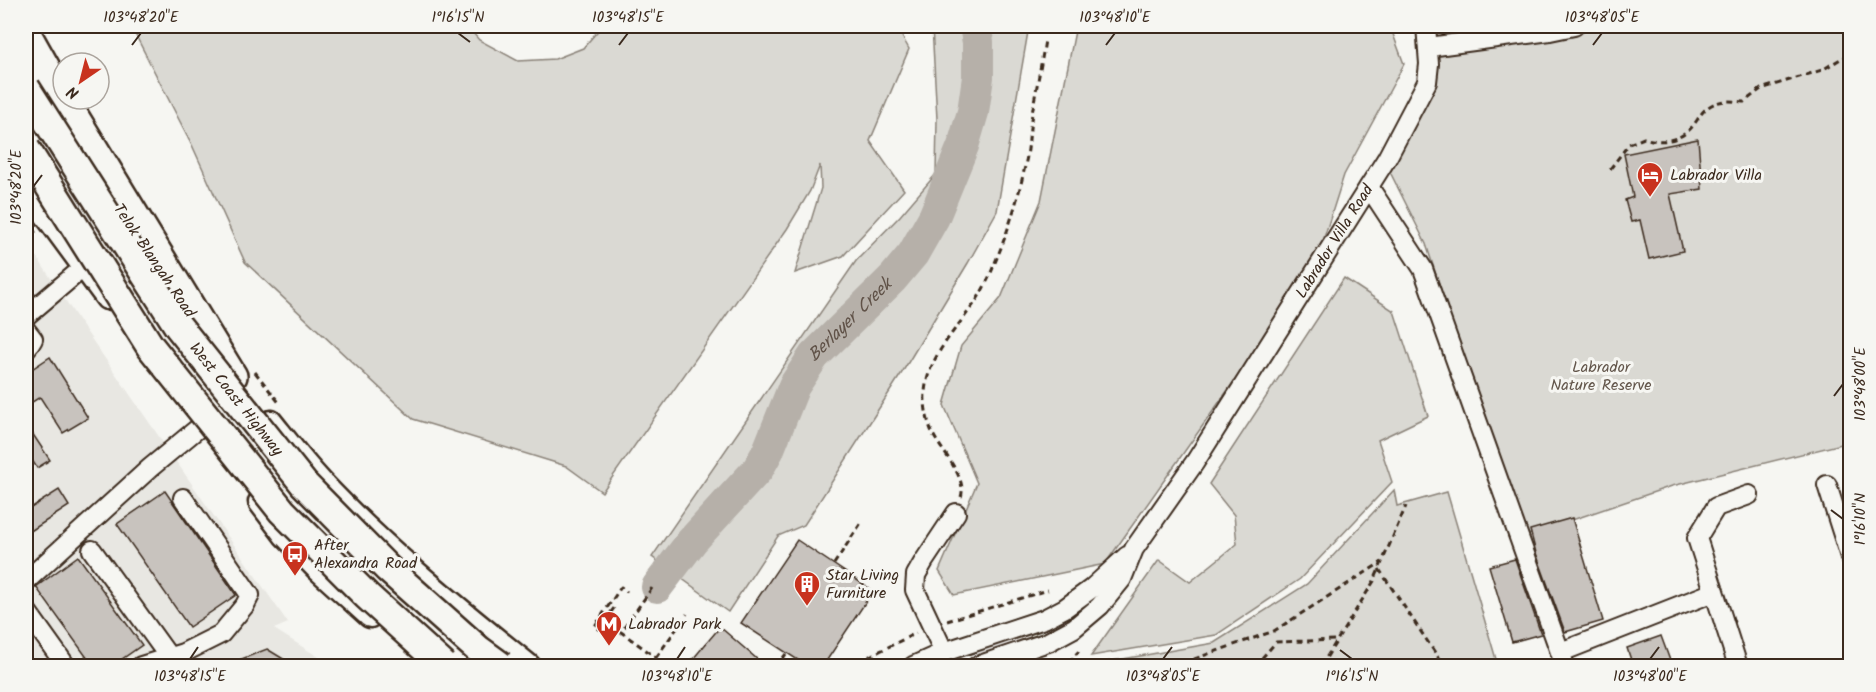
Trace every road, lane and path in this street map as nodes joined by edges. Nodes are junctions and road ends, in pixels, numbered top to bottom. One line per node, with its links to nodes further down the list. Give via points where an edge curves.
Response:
1 (1426, 26): 5 (street, Labrador Villa Road)
2 (1574, 26): 5 (street)
3 (27, 34): 8 (highway)
4 (1046, 40): 27 (path, via 1027,158 1006,235 978,297 933,362 925,391 932,433 963,491)
5 (1429, 47): 13 (street, Labrador Villa Road, via 1427,82)
6 (1844, 57): 12 (path, via 1822,70 1761,89 1744,102 1723,100 1707,108 1689,131 1677,139 1654,142 1644,138 1629,144)
7 (26, 68): 20 (main road, Telok Blangah Road, via 84,157)
8 (51, 77)
9 (26, 88): 55 (highway, West Coast Highway, bridge, via 178,326 304,484 388,569)
10 (72, 111): 20 (highway)
11 (26, 149): 54 (highway, West Coast Highway, bridge, via 150,346 282,511)
12 (1610, 169)
13 (1368, 187): 30 (street, Labrador Villa Road, via 1195,462); 50 (street, via 1424,269)
14 (26, 188): 15 (main road)
15 (32, 212): 16 (main road)
16 (84, 267): 17 (street); 22 (main road)
17 (26, 316)
18 (26, 330): 19 (street, via 33,339)
19 (26, 349)
20 (244, 374): 21 (path); 29 (main road, Telok Blangah Road, via 320,481)
21 (284, 408)
22 (202, 425): 35 (main road, via 285,535); 37 (street)
23 (1827, 485): 32 (street)
24 (1749, 495): 40 (street, via 1716,507 1697,538)
25 (183, 498): 48 (street, via 250,595 221,634)
26 (1406, 506): 33 (path)
27 (956, 513): 45 (street, via 916,575 915,590)
28 (861, 523): 34 (path)
29 (375, 535): 35 (main road, via 348,565); 56 (main road, Telok Blangah Road)
30 (1134, 549): 45 (street, Labrador Villa Road, via 1105,577 1044,620); 61 (street, Labrador Villa Road, via 1122,579 1100,606 1074,628 1048,642)
31 (92, 550): 48 (street)
32 (1851, 557)
33 (1382, 562): 36 (path); 63 (path, via 1274,631)
34 (834, 564)
35 (318, 569): 53 (main road)
36 (1379, 569): 44 (path); 66 (path)
37 (26, 581)
38 (652, 588): 49 (path, via 621,632)
39 (627, 592): 41 (path, via 621,587 595,626 599,629)
40 (1714, 592): 50 (street); 67 (street)
41 (614, 608)
42 (26, 610): 51 (street)
43 (687, 614): 49 (path)
44 (1337, 640): 64 (path, via 1276,642); 65 (path)
45 (948, 651): 59 (street, Labrador Villa Road); 60 (street, via 971,650 976,655)
46 (1079, 651): 62 (path, via 1067,664)
47 (786, 654): 58 (path, via 783,658)
48 (169, 657): 52 (street)
49 (657, 658): 57 (path)
50 (1563, 659)
51 (66, 666)
52 (141, 666)
53 (427, 666)
54 (444, 666)
55 (501, 666)
56 (529, 666)
57 (650, 666)
58 (795, 666)
59 (913, 666)
60 (970, 666)
61 (977, 666)
62 (1059, 666)
63 (1174, 666)
64 (1255, 666)
65 (1321, 666)
66 (1444, 666)
67 (1738, 666)

